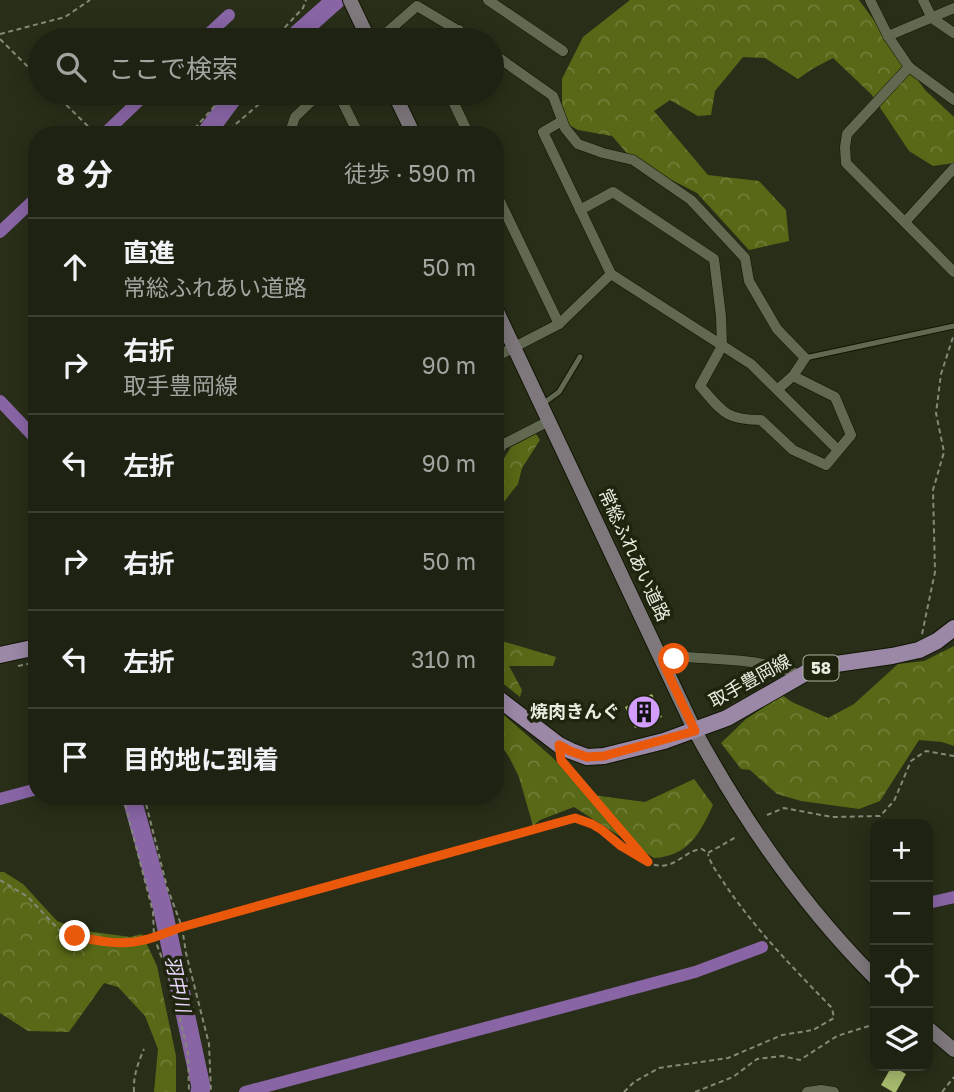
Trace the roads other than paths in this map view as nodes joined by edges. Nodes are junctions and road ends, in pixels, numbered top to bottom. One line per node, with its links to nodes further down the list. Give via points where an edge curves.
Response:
1 (351, 0): 7 (street)
2 (488, 0): 12 (street)
3 (870, 0): 11 (street)
4 (923, 0): 6 (street)
5 (954, 8): 6 (street)
6 (932, 18): 10 (street); 11 (street)
7 (363, 28)
8 (392, 28): 9 (street, via 417,6)
9 (456, 28)
10 (954, 33)
11 (888, 36): 14 (street)
12 (563, 51)
13 (504, 61): 20 (street, via 553,96)
14 (909, 66): 15 (street); 28 (street, via 847,134 845,147 846,163)
15 (954, 100)
16 (308, 105): 21 (street)
17 (343, 105): 22 (street)
18 (400, 105): 23 (street)
19 (455, 105): 24 (street)
20 (562, 121): 27 (street, via 543,132); 38 (street, via 578,144 633,160 691,200 746,258 749,281 777,329)
21 (292, 126)
22 (352, 126)
23 (410, 126)
24 (465, 126)
25 (954, 168): 28 (street)
26 (504, 210): 31 (street)
27 (580, 210): 30 (street); 34 (street, via 613,192 714,259)
28 (905, 222): 29 (street)
29 (954, 272)
30 (611, 274): 31 (street); 34 (street)
31 (559, 324): 35 (street)
32 (504, 326): 35 (street, 常総ふれあい道路)
33 (954, 326): 38 (lane)
34 (722, 346): 40 (street); 44 (street, via 700,386 720,410 740,420 761,420 793,450 825,465)
35 (514, 347): 36 (street); 41 (street, 常総ふれあい道路)
36 (504, 352)
37 (580, 357): 41 (lane, via 559,392)
38 (805, 358): 39 (street)
39 (793, 376): 40 (street); 44 (street, via 835,397 851,435)
40 (778, 389): 44 (street)
41 (541, 405): 42 (street, 常総ふれあい道路)
42 (549, 421): 43 (street); 48 (street, 常総ふれあい道路)
43 (504, 443)
44 (838, 450)
45 (954, 628): 49 (main road, 取手豊岡線 / 58, via 919,650 836,664)
46 (28, 649): 47 (main road)
47 (0, 655)
48 (664, 665): 49 (street, via 687,657 766,664); 51 (street, 常総ふれあい道路)
49 (800, 676): 51 (main road, 取手豊岡線 / 58)
50 (504, 703): 51 (main road, 取手豊岡線 / 58, via 559,745 587,757)
51 (695, 731): 52 (street, 常総ふれあい道路, via 764,845 829,929)
52 (870, 973)
53 (933, 1032): 54 (street)
54 (954, 1050)
55 (807, 1092): 56 (street)
56 (834, 1092)

